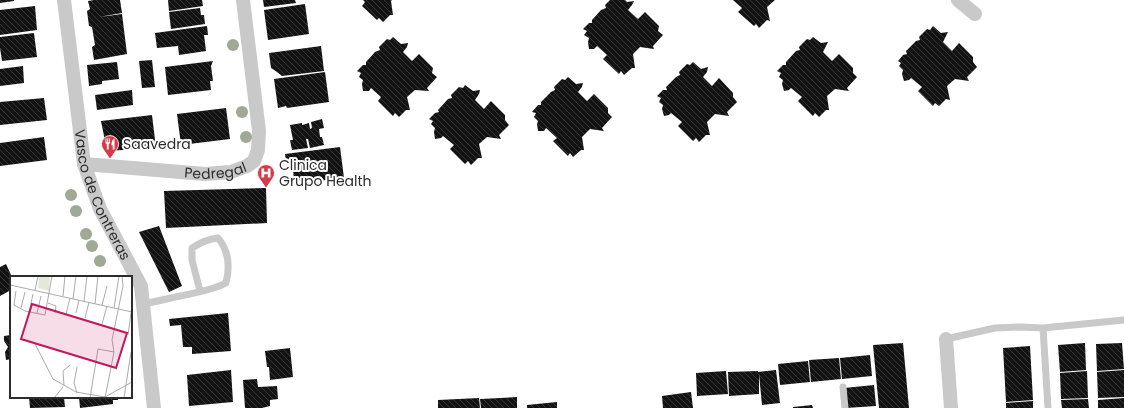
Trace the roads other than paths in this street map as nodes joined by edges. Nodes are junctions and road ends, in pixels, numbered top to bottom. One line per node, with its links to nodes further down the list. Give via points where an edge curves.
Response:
1 (64, 0): 5 (street, Vasco de Contreras)
2 (243, 0): 5 (street, Pedregal, via 259,131 258,150 254,161 231,172 205,174)
3 (958, 0): 4 (street)
4 (974, 14)
5 (84, 164): 7 (street, Vasco de Contreras, via 100,209 141,286)
6 (200, 292): 6 (lane, via 226,283 229,274 228,258 218,238 192,248 192,260); 7 (lane)
7 (143, 304): 12 (street, Vasco de Contreras)
8 (1124, 320): 9 (lane)
9 (1043, 328): 10 (lane, via 994,328); 15 (lane)
10 (946, 339): 14 (street)
11 (843, 387): 13 (lane)
12 (154, 408)
13 (845, 408)
14 (951, 408)
15 (1048, 408)

